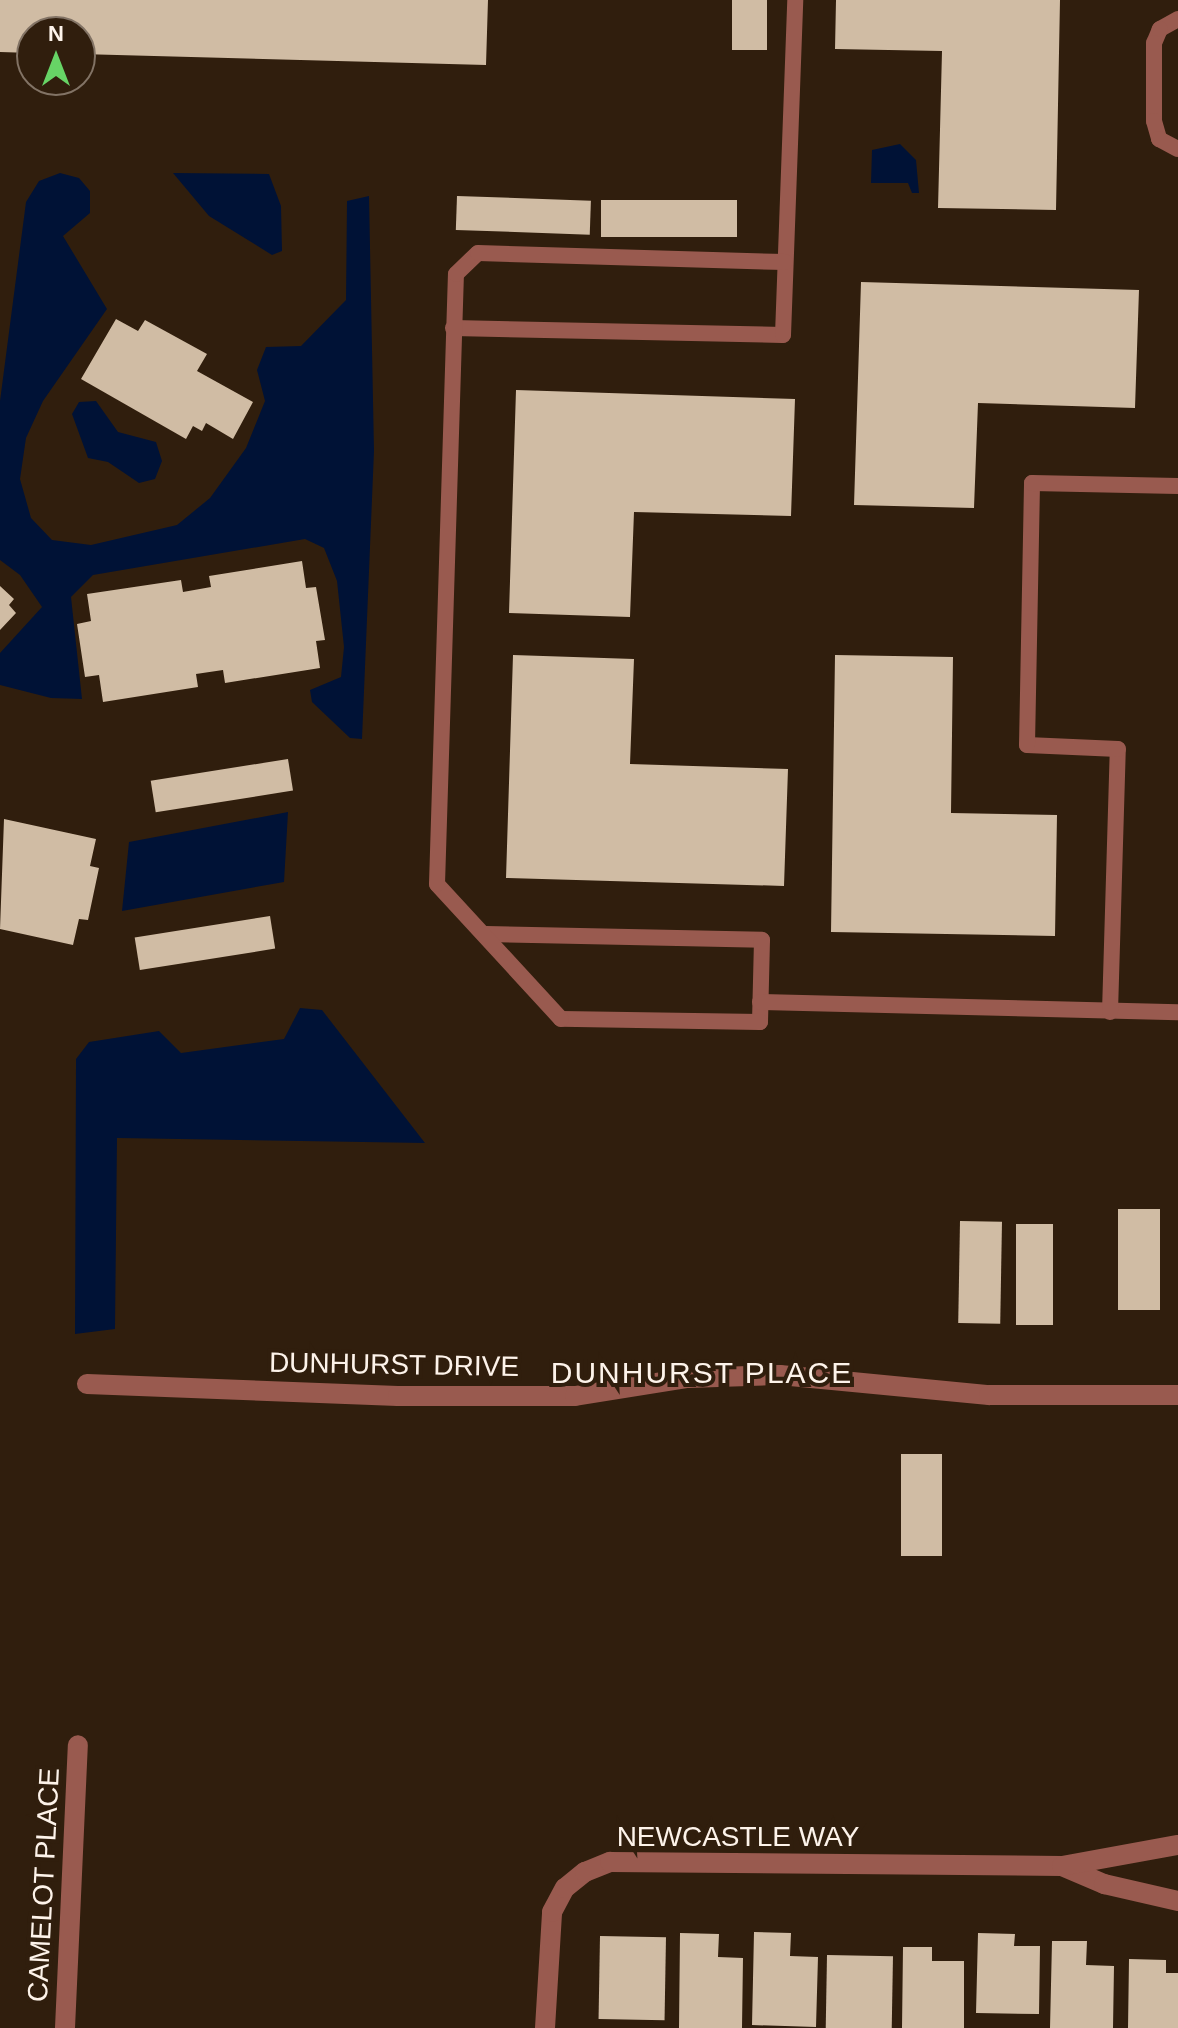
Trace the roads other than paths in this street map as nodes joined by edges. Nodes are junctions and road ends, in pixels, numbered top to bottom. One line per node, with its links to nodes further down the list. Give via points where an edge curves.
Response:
1 (795, 0): 4 (lane)
2 (1178, 19): 3 (lane, via 1160,29 1154,43 1154,121 1159,139)
3 (1178, 149)
4 (785, 262): 5 (lane, via 478,253 456,274); 5 (lane, via 783,335)
5 (453, 328): 7 (lane, via 437,884)
6 (1178, 486): 9 (lane, via 1032,483 1027,745 1118,749)
7 (486, 934): 8 (lane, via 561,1019 760,1022); 8 (lane, via 762,940)
8 (760, 1002): 9 (lane)
9 (1110, 1012): 10 (lane)
10 (1178, 1012)
11 (87, 1384): 12 (street, DUNHURST DRIVE, via 398,1396 575,1396 688,1378 780,1375 989,1395)
12 (1178, 1395)
13 (78, 1745): 17 (street, CAMELOT PLACE)
14 (1178, 1845): 15 (street, NEWCASTLE WAY)
15 (1062, 1866): 16 (street, NEWCASTLE WAY, via 1104,1884); 18 (street, NEWCASTLE WAY, via 610,1862 565,1888 552,1912)
16 (1178, 1901)
17 (65, 2028)
18 (545, 2028)

